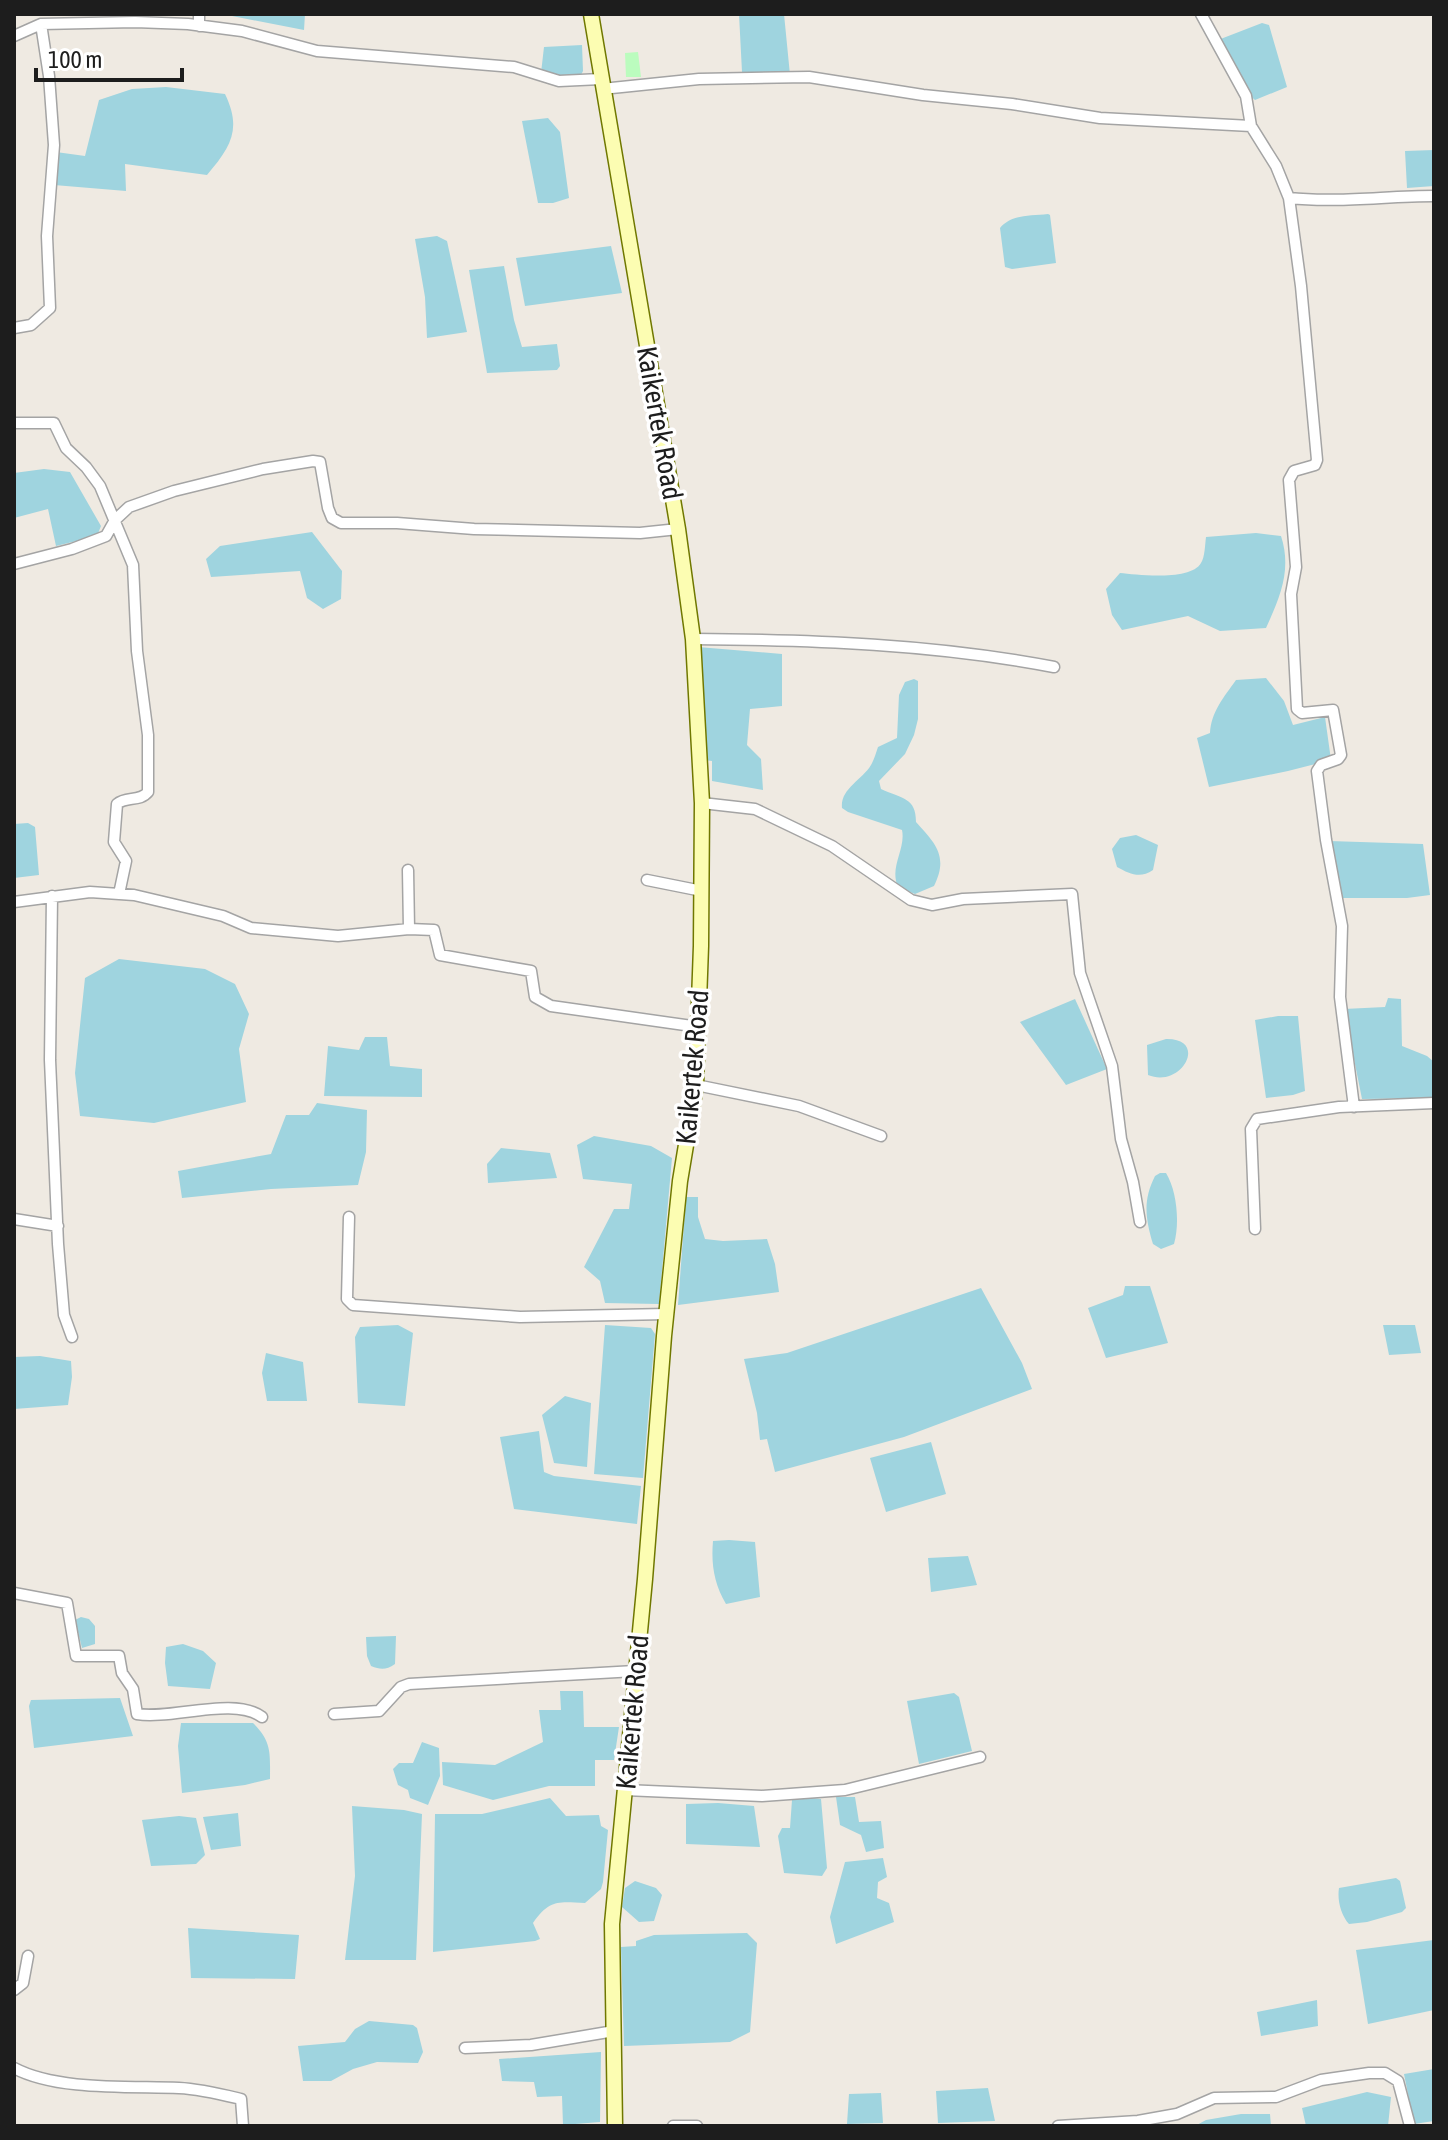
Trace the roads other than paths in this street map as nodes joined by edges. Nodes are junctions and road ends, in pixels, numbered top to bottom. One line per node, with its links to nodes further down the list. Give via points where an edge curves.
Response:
1 (199, 14): 6 (street)
2 (591, 14): 8 (main road, Kaikertek Road)
3 (1201, 14): 9 (street, via 1246,96)
4 (71, 18): 5 (street); 6 (street)
5 (41, 24): 7 (street); 12 (street, via 54,145 47,236 50,308 31,325)
6 (199, 26): 8 (street, via 242,31 317,51 514,67 559,81)
7 (14, 36)
8 (601, 84): 9 (street, via 809,77 1100,118); 15 (main road, Kaikertek Road)
9 (1251, 126): 11 (street)
10 (1434, 196): 11 (street)
11 (1289, 198): 30 (street, via 1317,460 1294,471 1289,480 1297,709 1333,710 1341,755 1317,771 1342,926 1340,997)
12 (14, 328)
13 (14, 423): 14 (street, via 54,423 66,448 100,486)
14 (115, 520): 15 (street, via 129,507 174,491 313,461 320,462 332,518 341,523 640,533); 16 (street, via 106,536); 23 (street, via 133,565 148,735 148,792 121,801 116,810 114,842 126,861)
15 (678, 529): 17 (main road, Kaikertek Road)
16 (14, 564)
17 (693, 639): 18 (street, via 857,642); 19 (main road, Kaikertek Road)
18 (1054, 667)
19 (702, 803): 22 (main road, Kaikertek Road); 34 (street, via 755,809 832,846 911,900 932,905 1072,894 1080,973 1112,1066 1121,1139)
20 (408, 870): 26 (street)
21 (647, 880): 22 (street)
22 (702, 891): 27 (main road, Kaikertek Road)
23 (119, 894): 24 (street); 26 (street, via 223,916 251,928 338,936)
24 (52, 896): 25 (street); 35 (street, via 50,1060)
25 (14, 902)
26 (409, 929): 27 (street, via 434,930 440,955 531,971 535,997 551,1006)
27 (699, 1027): 28 (main road, Kaikertek Road)
28 (696, 1085): 31 (street, via 799,1106); 37 (main road, Kaikertek Road)
29 (1434, 1103): 30 (street)
30 (1354, 1107): 36 (street, via 1253,1122)
31 (881, 1136)
32 (349, 1217): 37 (street, via 347,1299 353,1305 520,1317)
33 (14, 1219): 35 (street)
34 (1140, 1222)
35 (58, 1226): 38 (street, via 64,1315)
36 (1255, 1229)
37 (666, 1314): 40 (main road, Kaikertek Road)
38 (72, 1337)
39 (14, 1593): 42 (street, via 67,1603 76,1656 119,1656 137,1714 233,1709)
40 (635, 1671): 41 (street, via 409,1684 379,1711); 44 (main road, Kaikertek Road)
41 (334, 1714)
42 (262, 1717)
43 (980, 1757): 44 (street, via 845,1790 762,1796)
44 (625, 1790): 47 (main road, Kaikertek Road, via 612,1924)
45 (28, 1956): 46 (street, via 23,1983)
46 (14, 1990)
47 (614, 2031): 48 (street, via 531,2045); 51 (main road, Kaikertek Road)
48 (465, 2048)
49 (14, 2068): 50 (street, via 29,2076 202,2090 241,2099)
50 (243, 2126)
51 (615, 2126)
52 (673, 2126): 53 (street)
53 (697, 2126)
54 (1058, 2126): 55 (street, via 1138,2121 1177,2114 1214,2098 1276,2097 1321,2080 1377,2073 1398,2081)
55 (1410, 2126)

